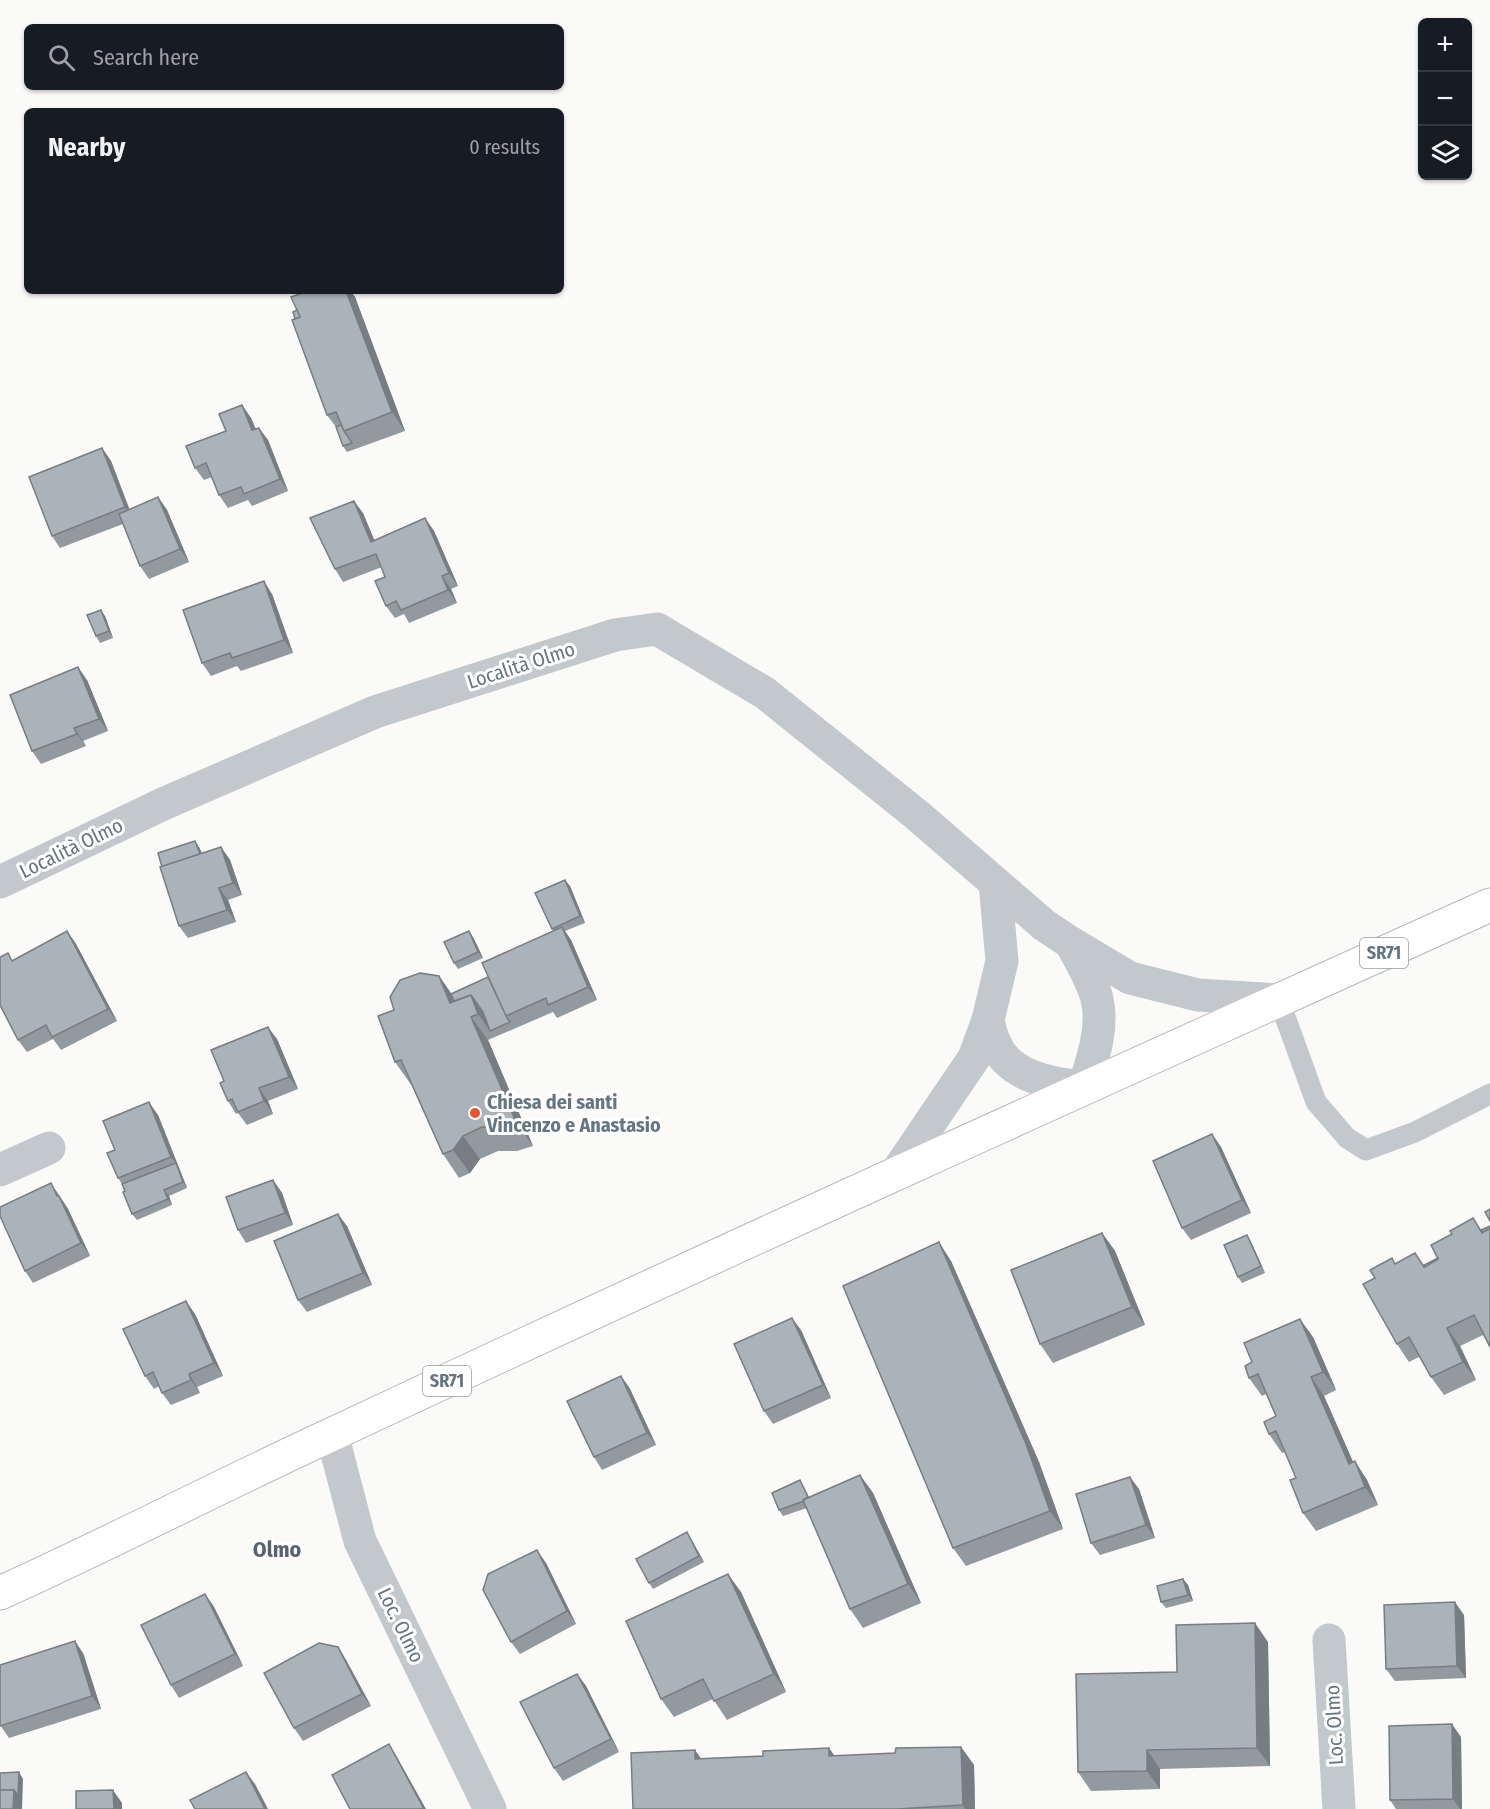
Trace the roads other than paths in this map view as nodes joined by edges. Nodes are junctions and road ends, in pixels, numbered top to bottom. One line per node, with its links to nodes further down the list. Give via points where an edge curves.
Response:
1 (0, 882): 2 (street, Località Olmo, via 163,804 375,712 615,634 657,629 765,693)
2 (995, 883): 4 (street, Località Olmo); 6 (street, via 1002,961)
3 (1490, 905): 5 (main road, SR71)
4 (1071, 943): 5 (street, Località Olmo, via 1130,978 1198,995); 7 (street, via 1097,1001 1096,1050)
5 (1279, 1000): 7 (main road, SR71); 8 (lane, via 1316,1102 1347,1138 1366,1150 1415,1132)
6 (988, 1020): 7 (street, via 995,1045 1015,1069 1053,1084); 11 (street, via 974,1058)
7 (1084, 1088): 11 (main road, SR71)
8 (1490, 1094)
9 (49, 1148): 10 (street)
10 (0, 1170)
11 (896, 1173): 12 (main road, SR71)
12 (332, 1434): 13 (main road, SR71); 15 (street, Loc. Olmo, via 360,1541)
13 (0, 1593)
14 (1329, 1640): 16 (street, Loc. Olmo)
15 (490, 1809)
16 (1339, 1809)

